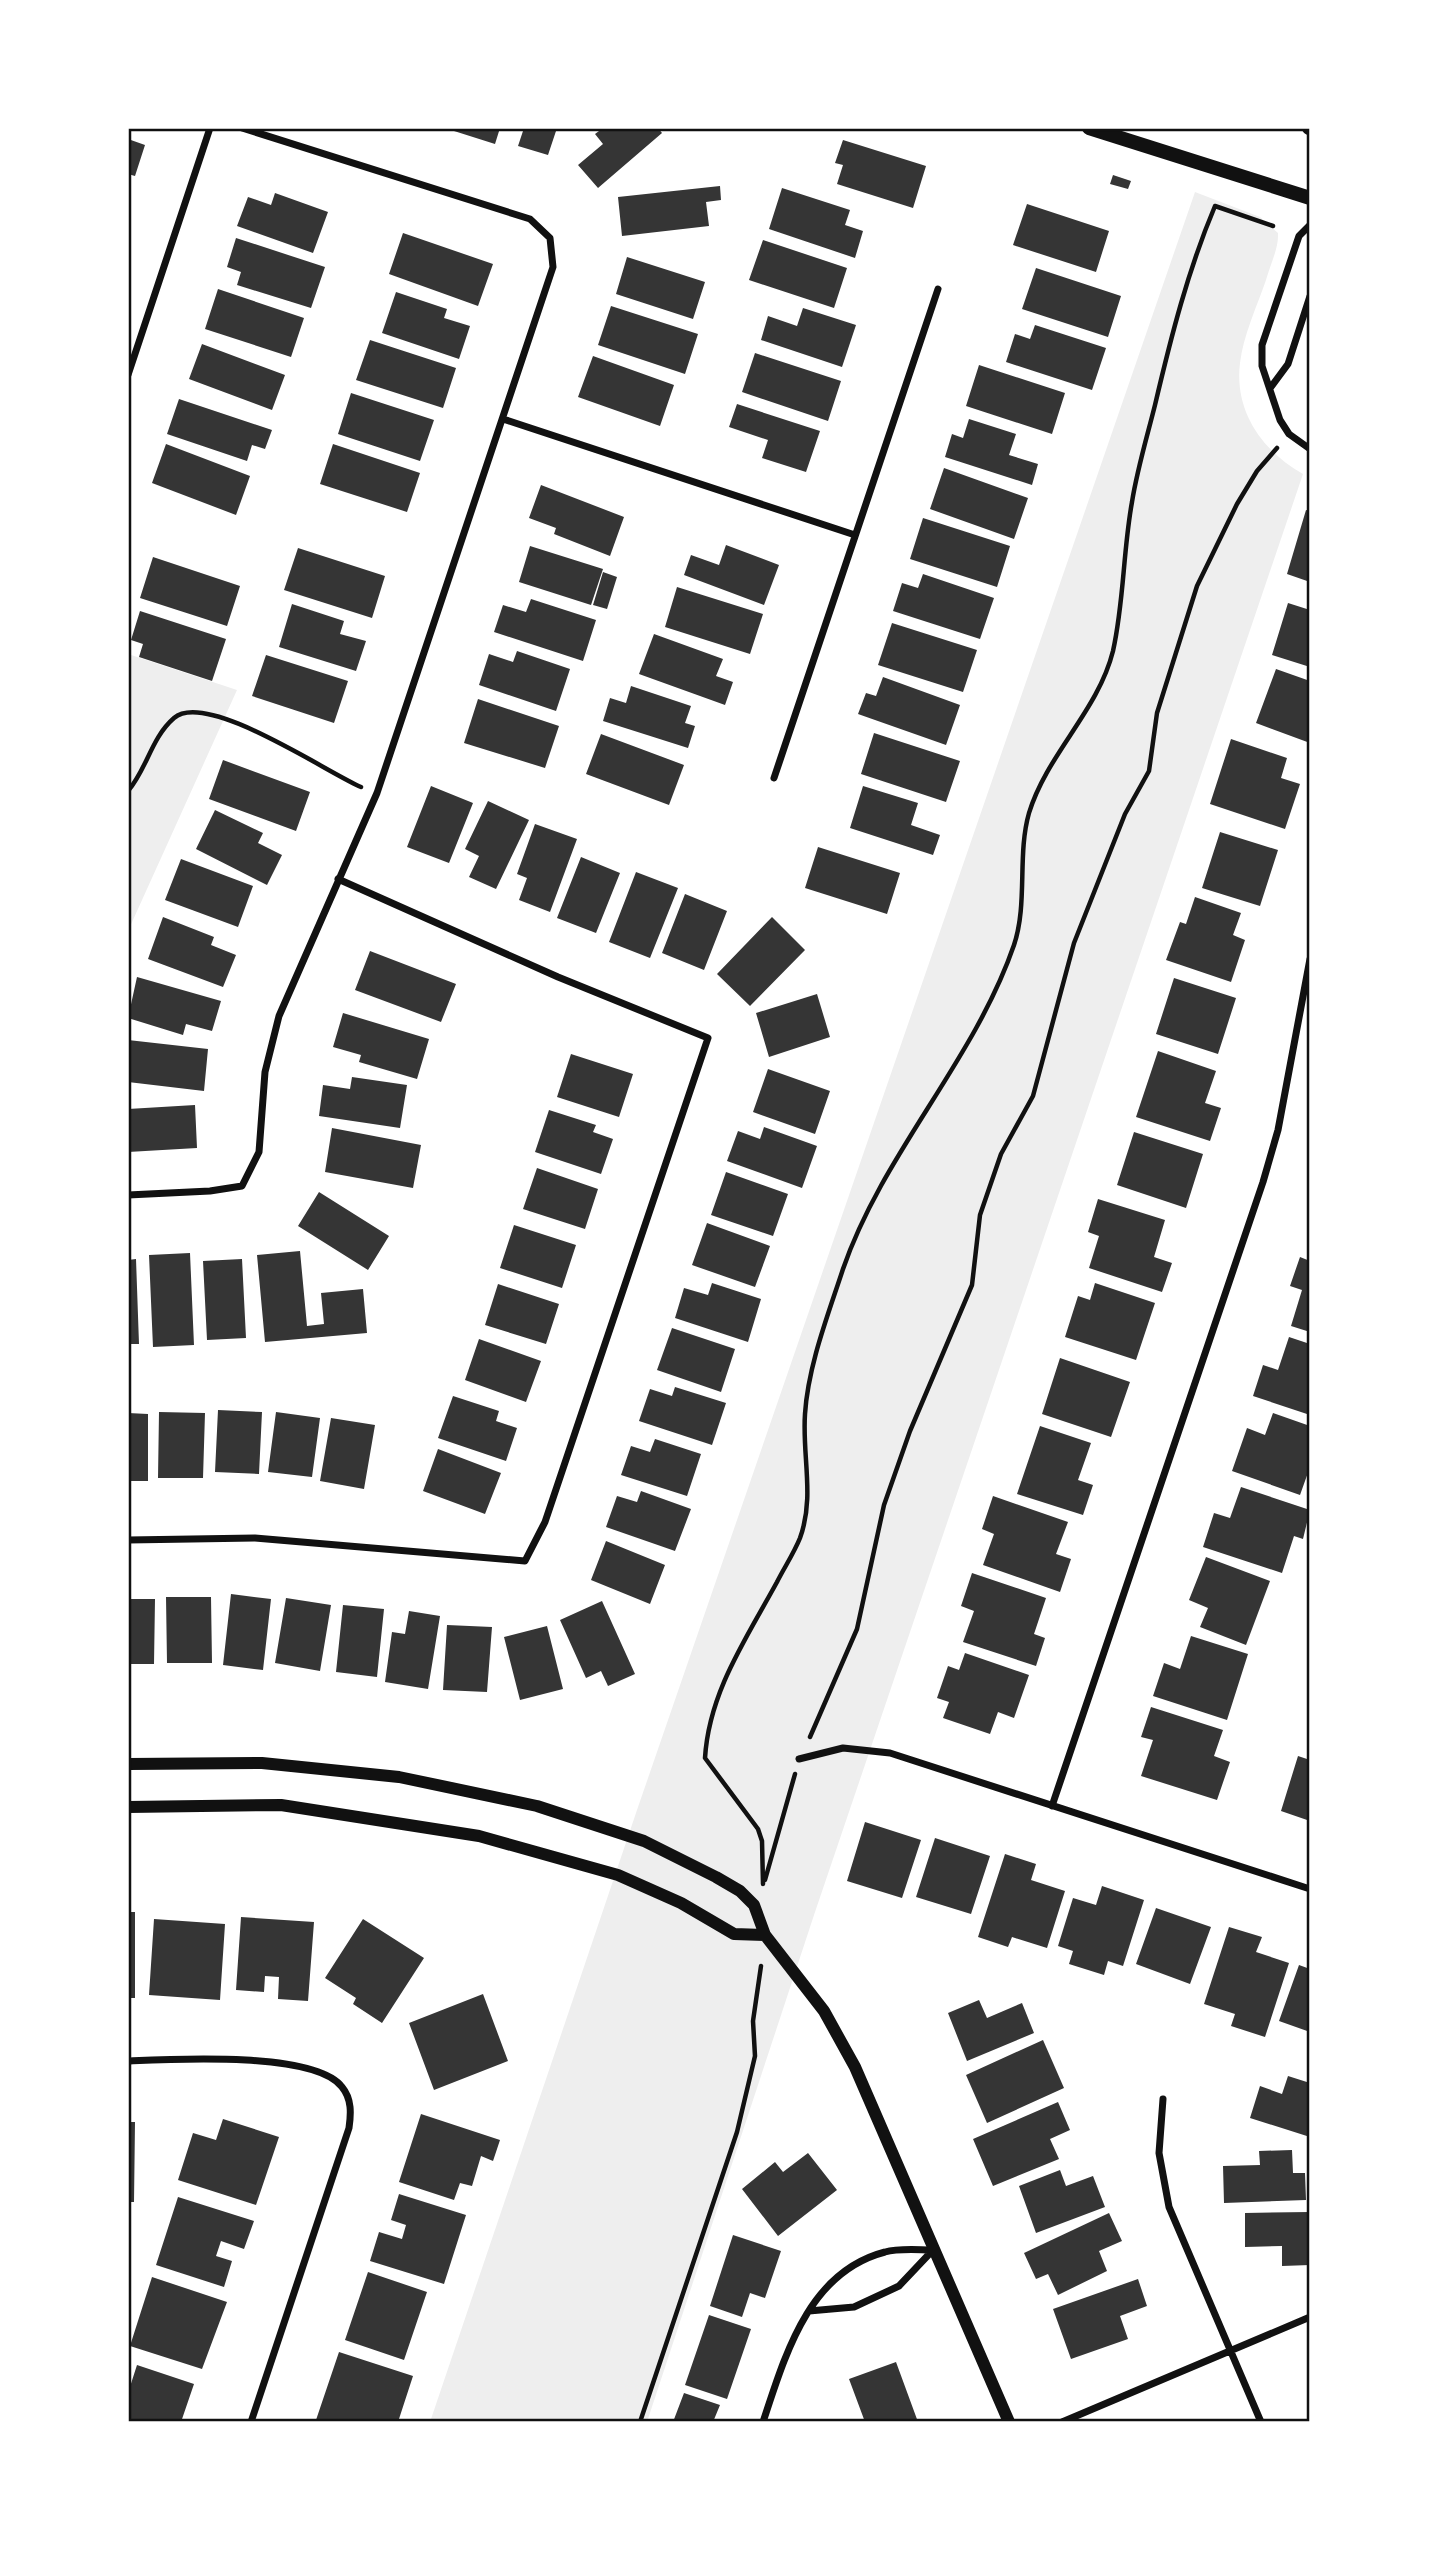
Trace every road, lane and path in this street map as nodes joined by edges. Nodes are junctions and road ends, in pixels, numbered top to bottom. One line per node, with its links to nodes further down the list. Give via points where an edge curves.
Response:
1 (210, 128): 9 (street)
2 (242, 128): 11 (street, via 517,214 536,223 550,238 550,282)
3 (1088, 128): 4 (main road)
4 (1310, 198)
5 (1310, 225): 10 (street, via 1299,236 1262,345 1262,366)
6 (1273, 226): 26 (path, via 1215,206 1207,225 1180,302 1132,502 1112,652 1103,680 1041,780 1028,818 1016,940 975,1029 870,1207 843,1270 809,1383 804,1431 808,1485 800,1538 716,1697 707,1730 705,1758 744,1807 762,1841)
7 (938, 289): 14 (street)
8 (1310, 296): 10 (street, via 1288,364)
9 (128, 375)
10 (1271, 387): 12 (street, via 1273,404)
11 (503, 419): 14 (street); 17 (street)
12 (1289, 434): 13 (street); 22 (path, via 1257,471 1237,504 1197,586 1157,713 1149,771 1125,814 1074,943 1033,1096 1001,1154 980,1215 972,1285 884,1505 857,1629)
13 (1310, 449)
14 (855, 535): 15 (street)
15 (774, 778)
16 (128, 791): 17 (path, via 156,740 176,716 196,712 214,713 259,733)
17 (377, 793): 18 (street)
18 (338, 878): 20 (street, via 279,1016 265,1072 259,1152 242,1186); 21 (street, via 581,987 708,1038 545,1522 525,1561 255,1538)
19 (1310, 959): 24 (street, via 1267,1169)
20 (128, 1195)
21 (128, 1540)
22 (799, 1759): 24 (street, via 843,1748 876,1750); 26 (path)
23 (128, 1764): 28 (street, via 262,1763 398,1777 537,1806 634,1836 740,1891 754,1905)
24 (1052, 1806): 27 (street)
25 (128, 1807): 28 (street, via 281,1805 479,1836 618,1875 681,1903 734,1934)
26 (763, 1885): 28 (path)
27 (1310, 1889)
28 (765, 1935): 31 (street, via 805,1983 840,2038); 36 (path, via 753,2021 755,2056 737,2132)
29 (128, 2061): 35 (street, via 236,2060 304,2067 342,2086 350,2105 349,2128)
30 (1163, 2099): 34 (street, via 1159,2126 1162,2181)
31 (933, 2250): 32 (street, via 900,2286 854,2306); 32 (street, via 886,2251 841,2271); 38 (street)
32 (809, 2311): 37 (street, via 792,2337)
33 (1310, 2318): 34 (street)
34 (1229, 2351): 39 (street); 40 (street)
35 (251, 2422)
36 (640, 2422)
37 (763, 2422)
38 (1009, 2422)
39 (1062, 2422)
40 (1261, 2422)

